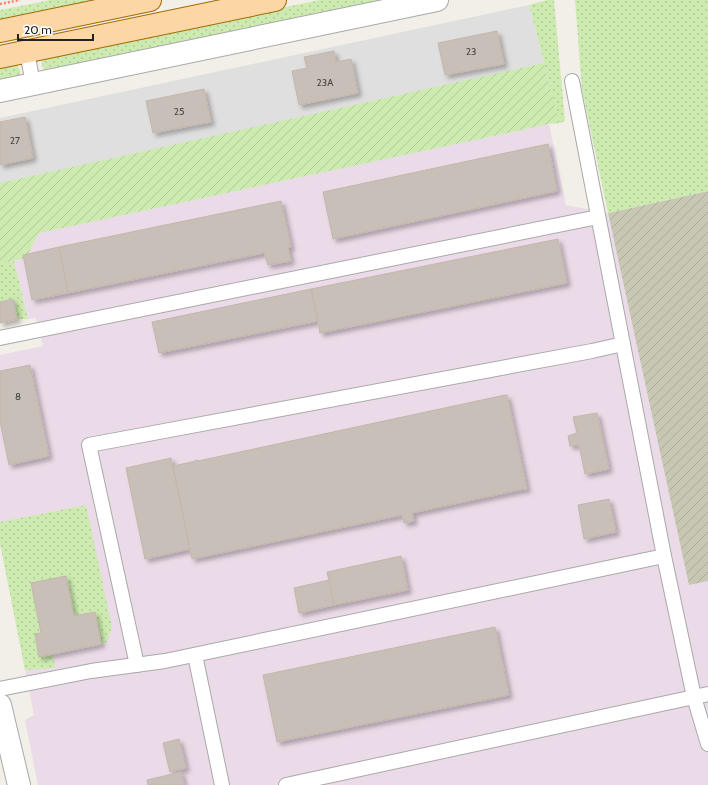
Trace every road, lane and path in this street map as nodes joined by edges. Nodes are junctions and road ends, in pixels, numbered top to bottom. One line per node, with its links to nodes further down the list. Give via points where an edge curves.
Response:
1 (20, 0): 5 (path)
2 (150, 0): 6 (main road)
3 (275, 0): 7 (main road)
4 (437, 0): 10 (street)
5 (0, 4)
6 (0, 31)
7 (27, 52): 8 (main road); 10 (lane)
8 (0, 57)
9 (572, 81): 12 (lane)
10 (34, 84): 11 (street)
11 (0, 91)
12 (598, 217): 13 (lane); 14 (lane)
13 (0, 338)
14 (622, 344): 15 (lane); 17 (lane, via 89,446)
15 (664, 556): 16 (lane); 19 (lane)
16 (195, 655): 17 (lane); 23 (lane)
17 (137, 665): 20 (lane, via 91,671)
18 (708, 694): 19 (lane)
19 (694, 697): 21 (lane); 24 (lane)
20 (0, 704): 22 (street)
21 (708, 744)
22 (19, 785)
23 (222, 785)
24 (286, 785)

